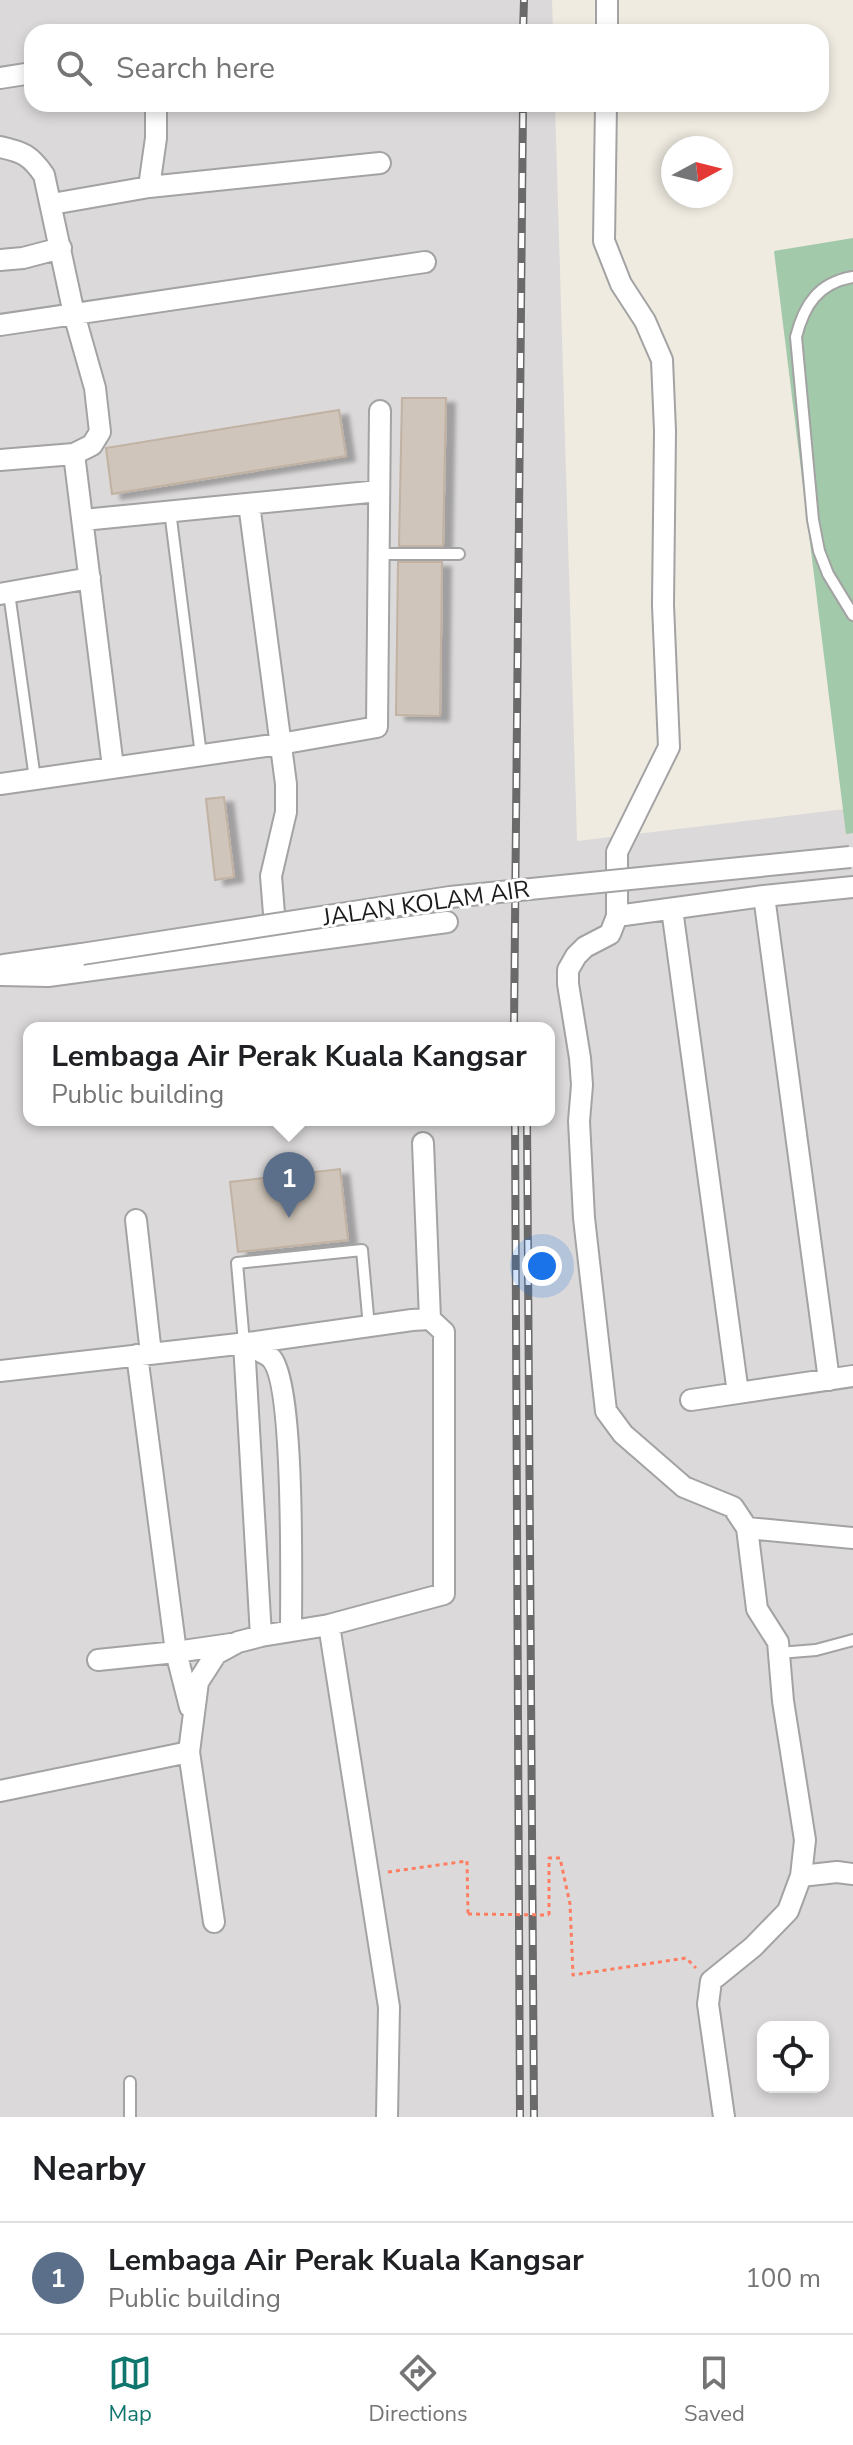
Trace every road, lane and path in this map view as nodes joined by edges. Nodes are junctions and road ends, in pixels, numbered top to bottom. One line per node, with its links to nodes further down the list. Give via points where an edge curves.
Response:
1 (607, 0): 2 (street)
2 (607, 24)
3 (24, 74): 4 (street)
4 (0, 78)
5 (156, 112): 9 (street)
6 (606, 112): 38 (street, via 604,241 662,360 665,431 663,605 669,747 617,852)
7 (0, 147): 10 (street, via 32,159 44,175)
8 (380, 163): 9 (street)
9 (149, 187): 10 (street)
10 (52, 204): 11 (street)
11 (61, 248): 12 (street); 15 (street)
12 (0, 260)
13 (425, 262): 15 (street)
14 (853, 277): 28 (lane, via 825,286 811,299 796,337 819,551)
15 (74, 314): 16 (street); 18 (street, via 95,388 100,432 92,445)
16 (0, 325)
17 (380, 411): 20 (street)
18 (74, 454): 19 (street); 23 (street)
19 (0, 460)
20 (379, 491): 21 (street); 24 (street)
21 (249, 504): 22 (street); 29 (street)
22 (170, 511): 23 (street); 30 (lane)
23 (83, 520): 26 (street)
24 (379, 554): 25 (lane); 29 (street, via 377,727)
25 (459, 554)
26 (90, 578): 27 (street); 31 (street)
27 (4, 594): 32 (lane)
28 (853, 615)
29 (280, 744): 30 (street); 40 (street, via 286,812 271,876)
30 (201, 755): 31 (street)
31 (113, 767): 32 (street)
32 (35, 779): 33 (street)
33 (0, 784)
34 (852, 857): 41 (street, JALAN KOLAM AIR, bridge, via 450,897)
35 (853, 887): 36 (street)
36 (764, 896): 37 (street); 51 (street)
37 (672, 909): 38 (street); 52 (street)
38 (617, 916): 54 (street, via 610,934 585,947 568,970 582,1085 584,1218 606,1411 623,1434 684,1487 733,1507)
39 (447, 922): 40 (street)
40 (276, 946): 42 (street, via 48,976)
41 (0, 966)
42 (0, 975)
43 (423, 1143): 45 (street)
44 (136, 1220): 48 (street)
45 (430, 1319): 46 (street); 56 (street, via 444,1332 444,1594)
46 (369, 1327): 47 (street); 47 (lane, via 362,1250 237,1263)
47 (244, 1343): 48 (street); 57 (street, via 271,1358 281,1380 287,1417); 58 (street)
48 (144, 1354): 49 (street); 61 (street)
49 (0, 1371)
50 (853, 1376): 51 (street)
51 (829, 1380): 52 (street)
52 (738, 1393): 53 (street)
53 (691, 1400)
54 (747, 1528): 55 (street); 62 (street, via 757,1609 778,1642)
55 (853, 1538)
56 (329, 1625): 57 (street); 67 (street)
57 (291, 1631): 58 (street)
58 (261, 1636): 60 (street)
59 (853, 1640): 62 (lane)
60 (238, 1642): 61 (street); 64 (street, via 216,1654 198,1682)
61 (176, 1652): 63 (street); 64 (street)
62 (779, 1653): 69 (street, via 805,1840)
63 (98, 1660)
64 (192, 1712): 65 (street)
65 (189, 1752): 66 (street); 70 (street)
66 (0, 1791)
67 (369, 1874): 71 (path, bridge, via 467,1861 468,1914 549,1915 549,1858 560,1858 570,1904 573,1975 686,1958); 74 (street, via 389,2007)
68 (853, 1874): 69 (street)
69 (801, 1876): 71 (street, via 788,1911)
70 (214, 1922)
71 (711, 1981): 75 (street, via 708,2004)
72 (130, 2082): 73 (lane)
73 (130, 2117)
74 (387, 2117)
75 (724, 2117)

